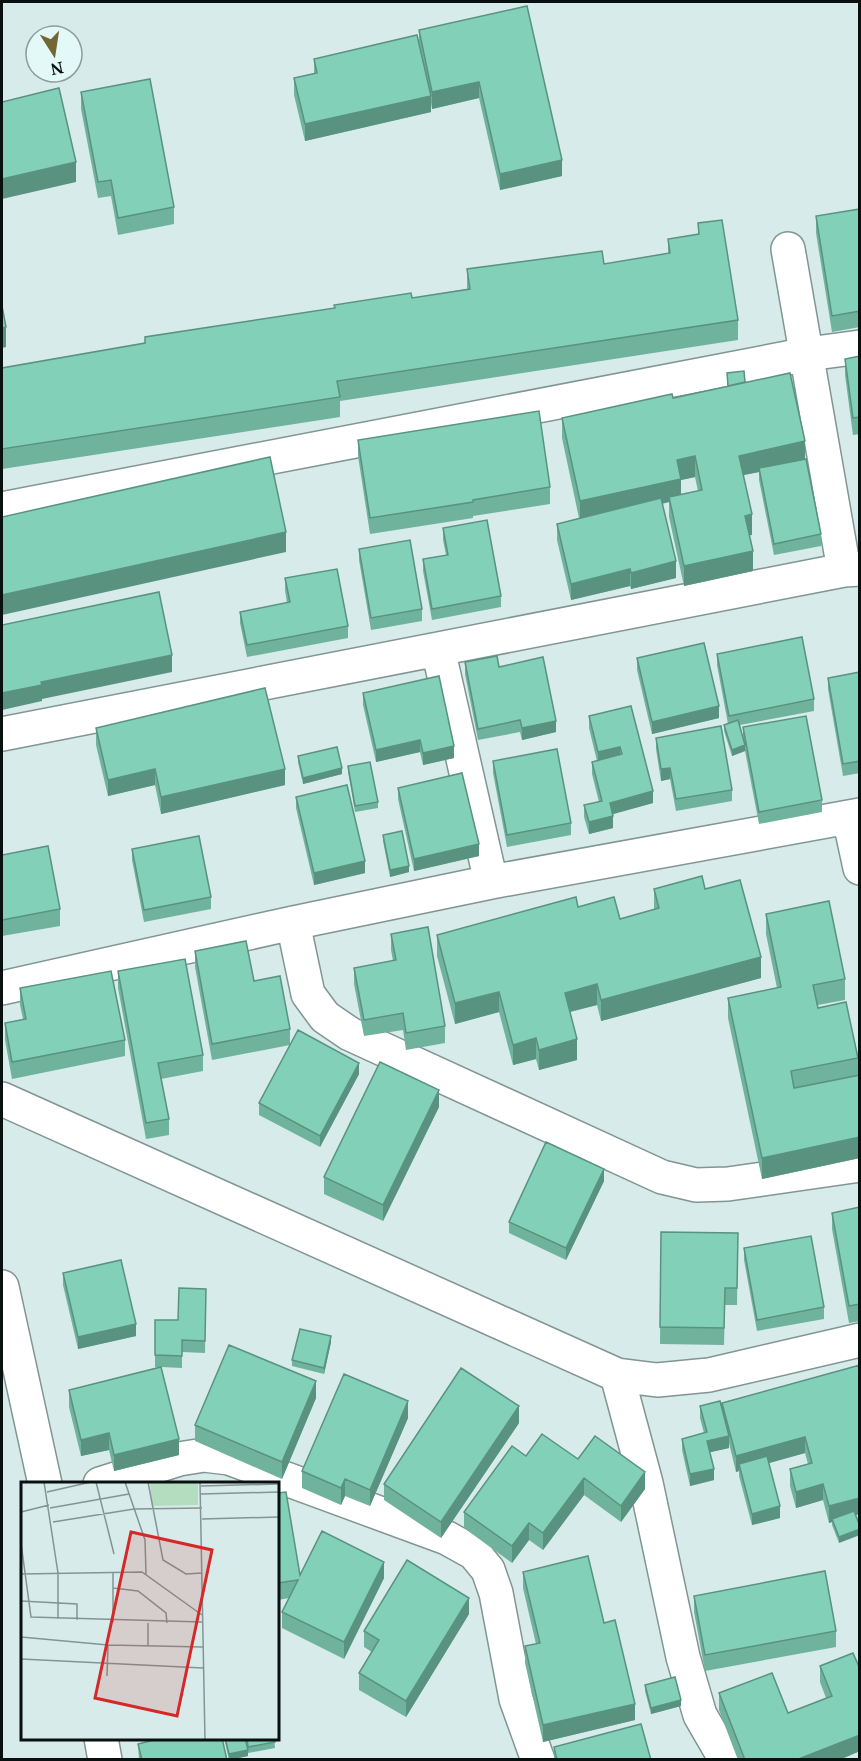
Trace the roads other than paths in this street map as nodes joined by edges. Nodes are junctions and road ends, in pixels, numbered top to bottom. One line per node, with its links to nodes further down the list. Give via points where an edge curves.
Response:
1 (788, 249): 3 (street)
2 (860, 347): 3 (street)
3 (808, 354): 4 (street); 5 (street)
4 (2, 508)
5 (852, 570): 6 (street)
6 (438, 649): 7 (street); 10 (street)
7 (2, 734)
8 (854, 816): 9 (street); 10 (street)
9 (860, 868)
10 (491, 882): 11 (street)
11 (293, 923): 12 (street); 14 (street, via 308,994 325,1017 350,1034 662,1177 696,1185 728,1184)
12 (2, 988)
13 (2, 1099): 17 (street)
14 (860, 1165)
15 (2, 1287): 18 (street)
16 (860, 1340): 17 (street, via 709,1375 657,1380)
17 (617, 1375): 23 (street, via 646,1483 683,1657 700,1715)
18 (45, 1482)
19 (106, 1482): 22 (street, via 178,1459 204,1455 229,1458 447,1538 474,1553 488,1570 496,1593 516,1700)
20 (100, 1740): 21 (street)
21 (105, 1760)
22 (538, 1760)
23 (726, 1760)

